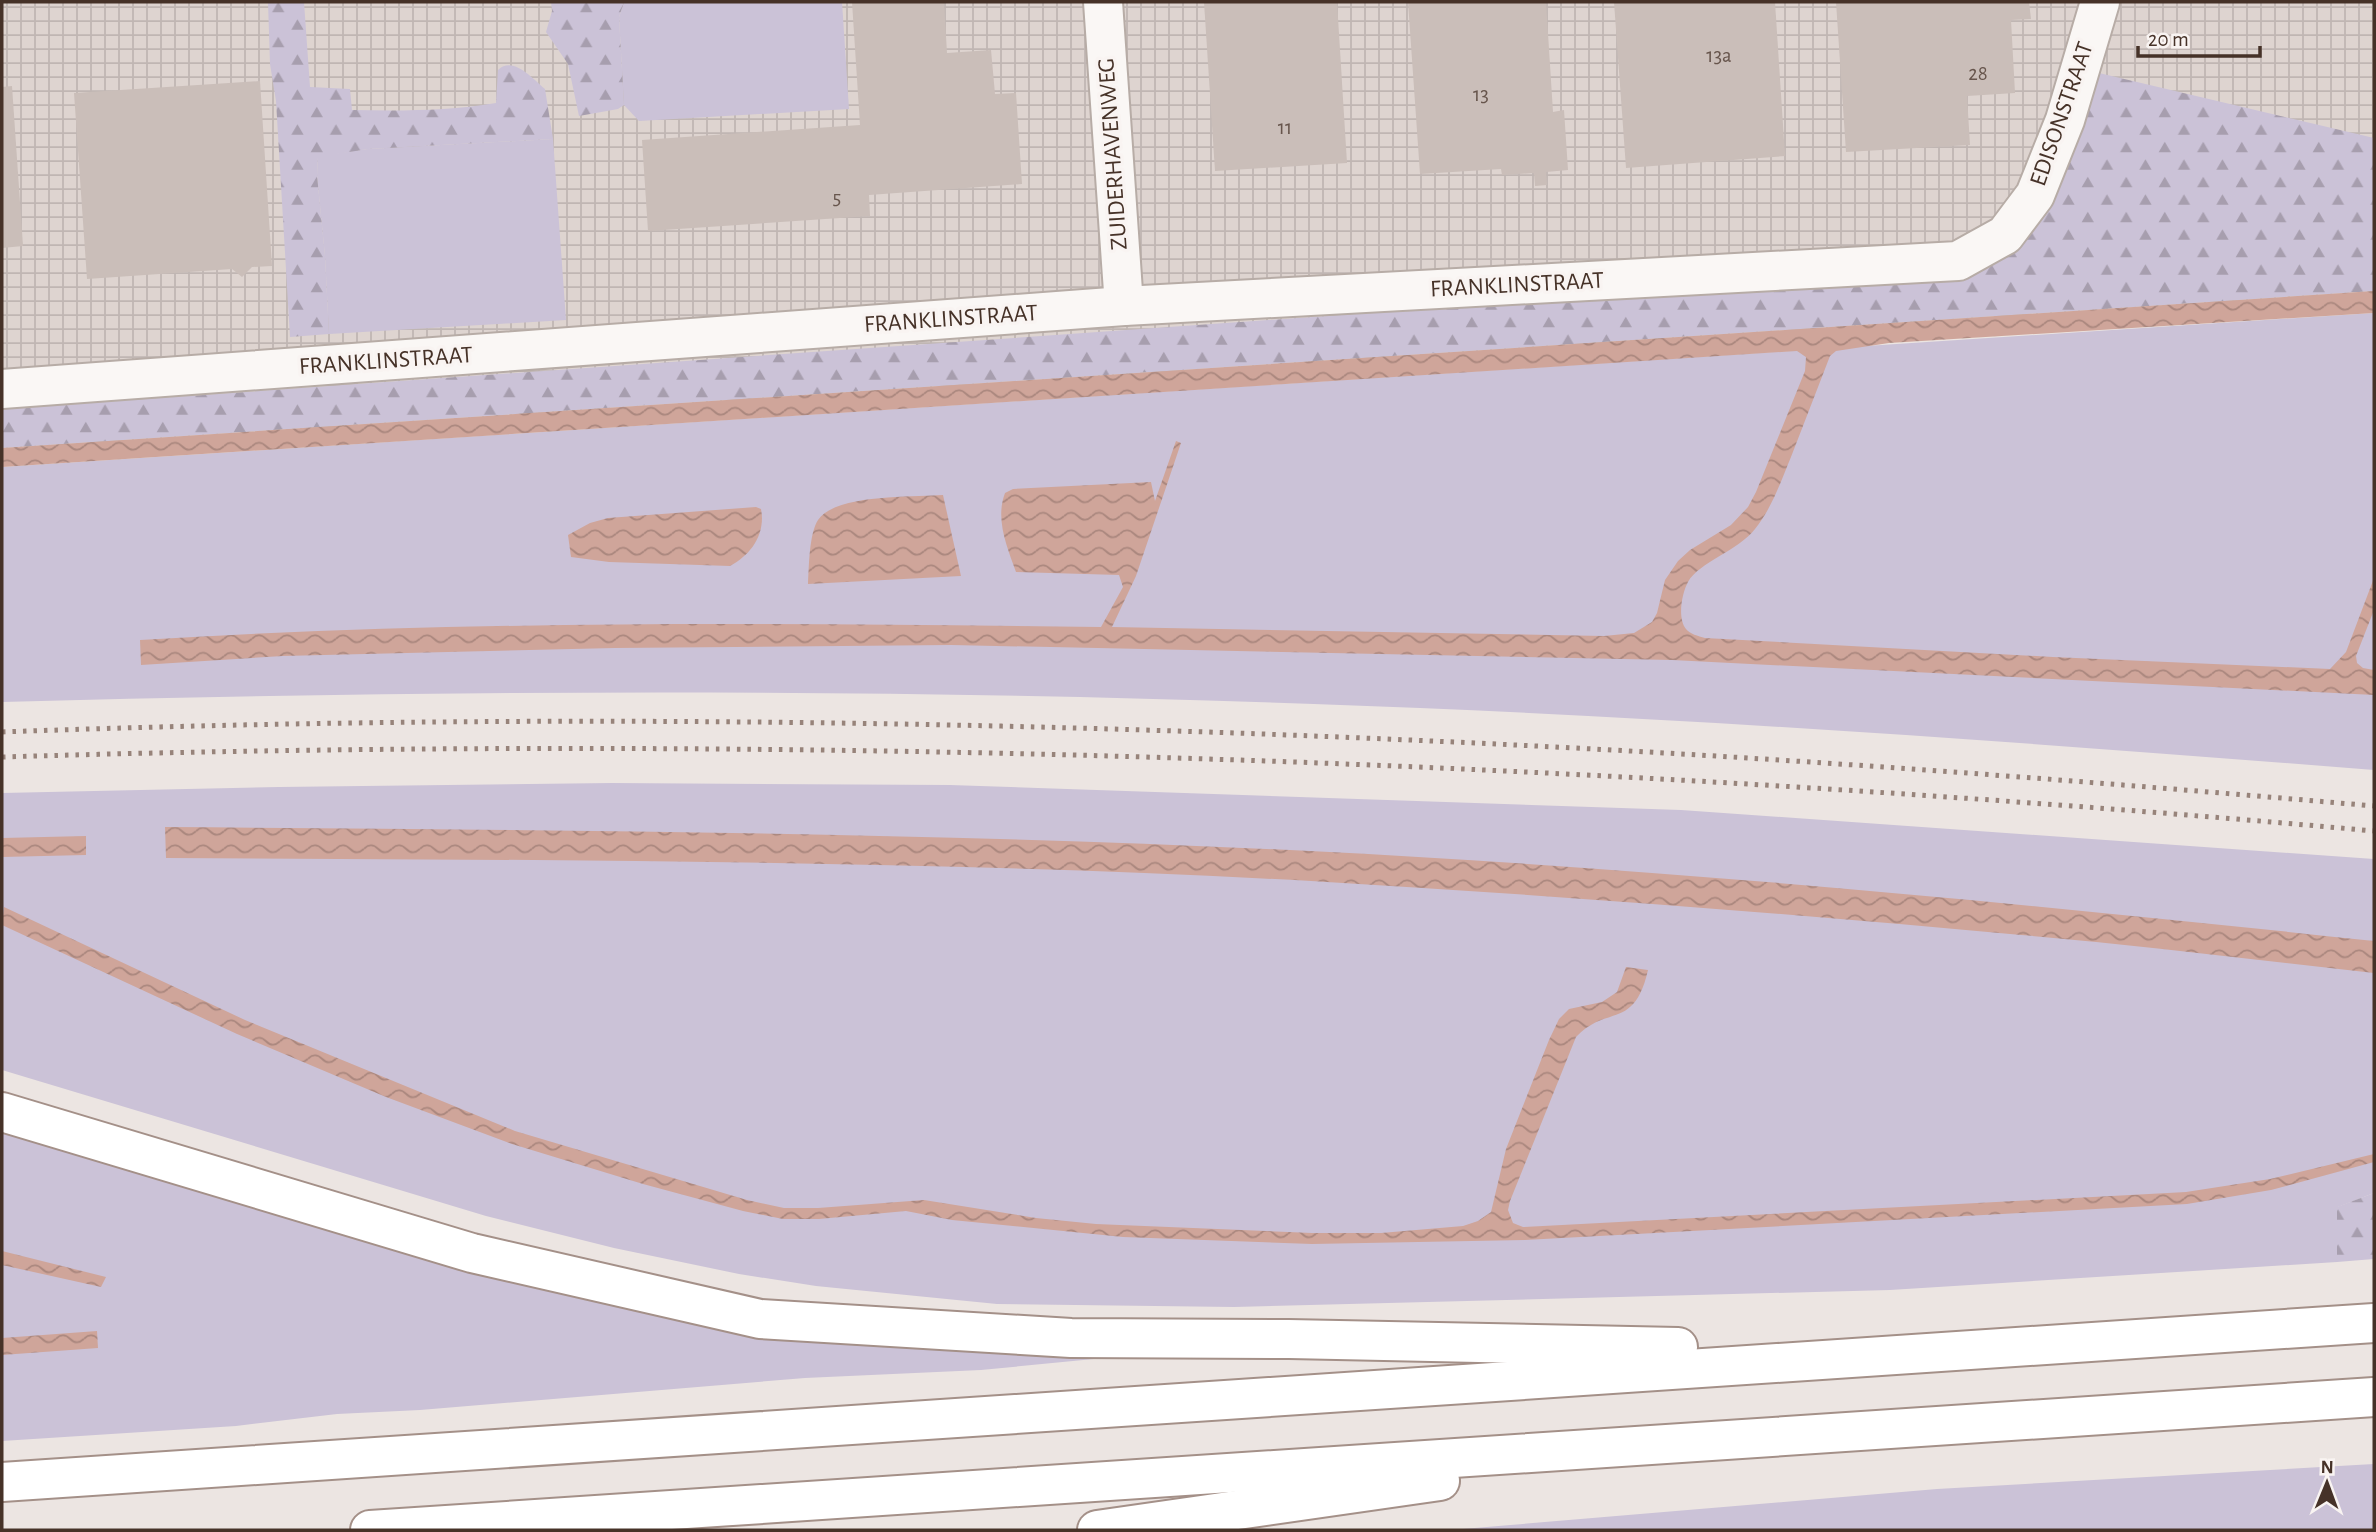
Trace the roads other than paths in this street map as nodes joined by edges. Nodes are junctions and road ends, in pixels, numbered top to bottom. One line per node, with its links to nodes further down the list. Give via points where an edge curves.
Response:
1 (1102, 2): 4 (street, ZUIDERHAVENWEG)
2 (2100, 2): 3 (street, EDISONSTRAAT, via 2065,120 2035,195 2004,235 1958,261)
3 (1902, 264): 4 (street, FRANKLINSTRAAT)
4 (1124, 306): 5 (street, FRANKLINSTRAAT)
5 (2, 389)
6 (2, 1112): 8 (highway, via 472,1253 760,1319 1071,1338)
7 (2374, 1323): 8 (highway)
8 (1932, 1353): 11 (highway)
9 (2374, 1397): 10 (highway)
10 (1747, 1438): 12 (highway); 13 (highway)
11 (2, 1482)
12 (370, 1530)
13 (1097, 1530)

